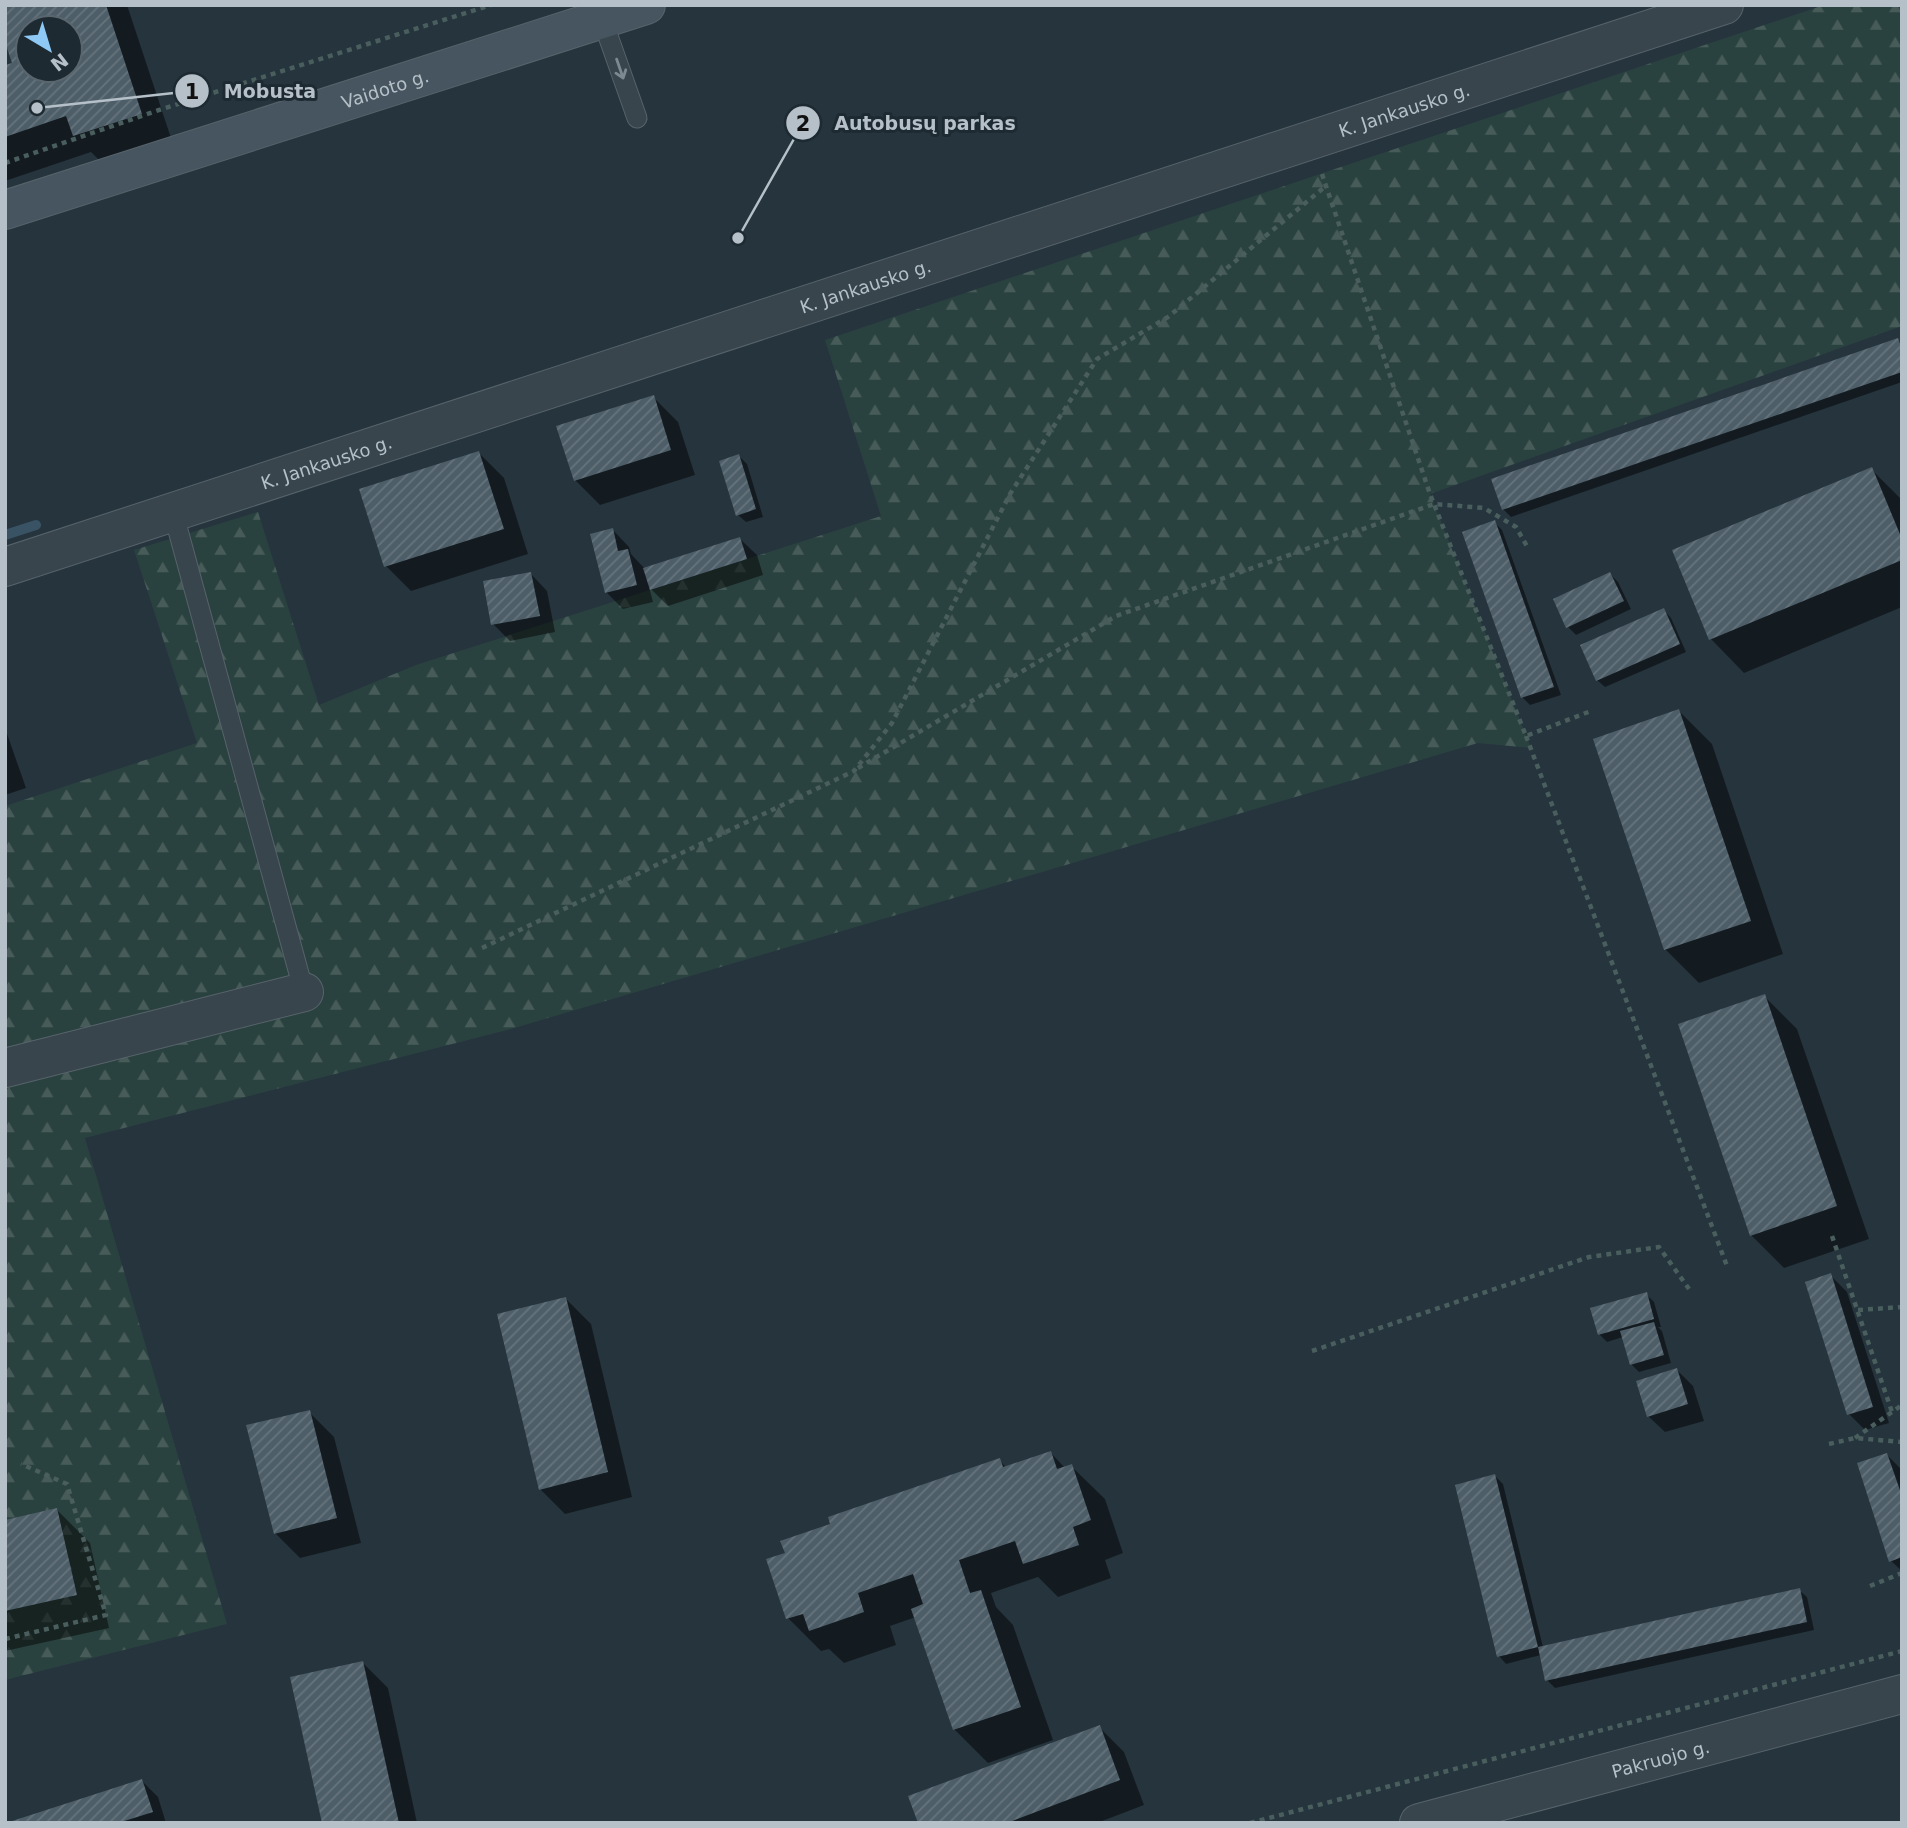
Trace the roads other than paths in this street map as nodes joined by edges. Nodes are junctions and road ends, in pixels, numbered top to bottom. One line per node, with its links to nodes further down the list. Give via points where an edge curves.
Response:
1 (646, 5): 3 (main road, Vaidoto g.)
2 (1724, 5): 6 (street, K. Jankausko g.)
3 (602, 19): 4 (lane, one-way to 4); 5 (main road, Vaidoto g.)
4 (637, 118)
5 (5, 210)
6 (173, 512): 7 (street, K. Jankausko g.); 8 (lane)
7 (5, 567)
8 (304, 992): 9 (street)
9 (5, 1068)
10 (1902, 1694): 11 (street, Pakruojo g.)
11 (1419, 1823)

